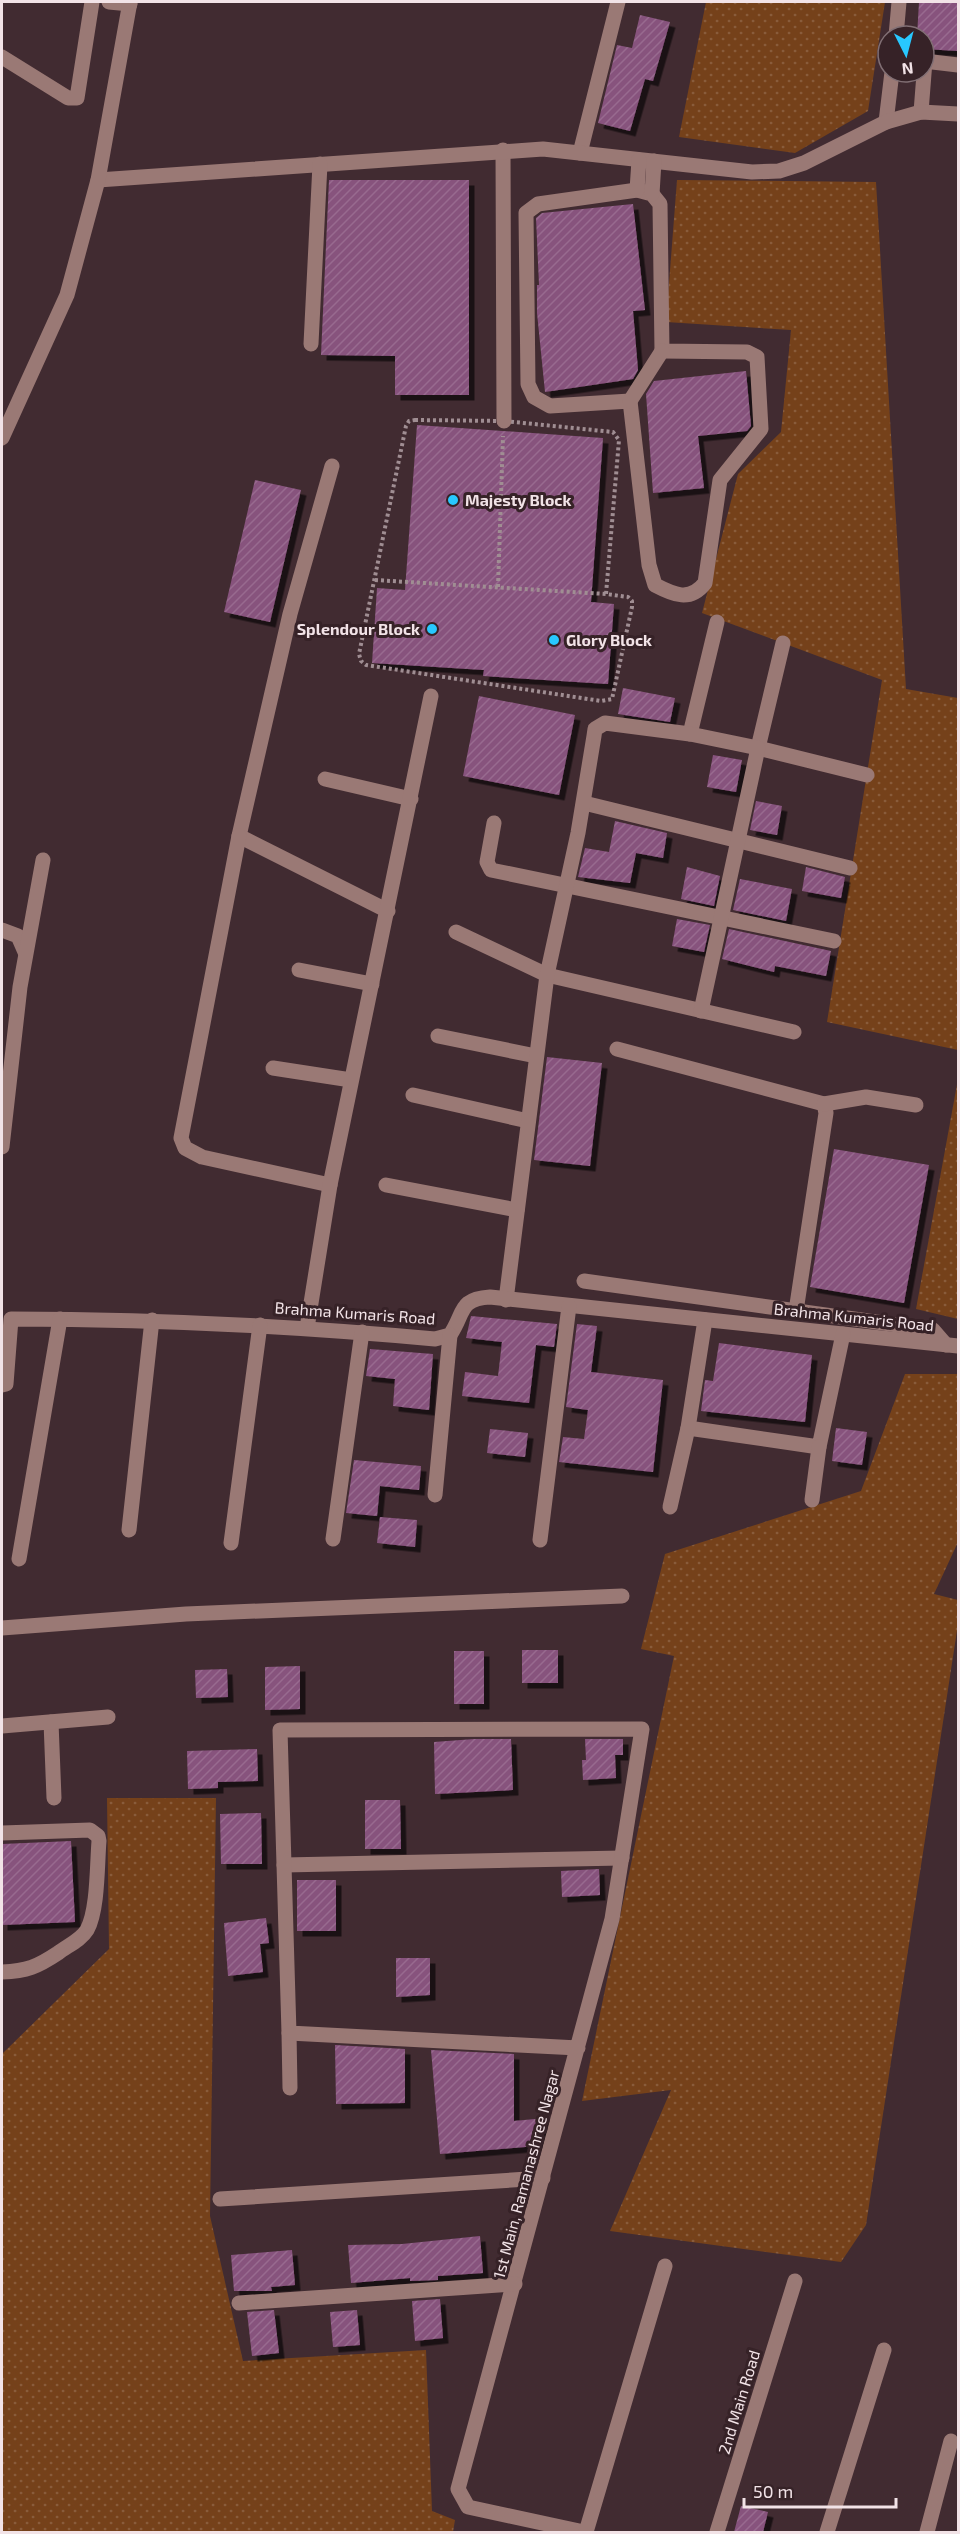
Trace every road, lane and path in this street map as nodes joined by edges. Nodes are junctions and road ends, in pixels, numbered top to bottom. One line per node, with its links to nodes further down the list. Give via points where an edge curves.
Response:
1 (92, 2): 7 (street, via 77,98 69,99)
2 (109, 2): 5 (street)
3 (618, 2): 16 (street)
4 (899, 2): 6 (street)
5 (130, 3): 19 (street)
6 (897, 24)
7 (2, 57)
8 (936, 62): 9 (street)
9 (958, 65)
10 (891, 84): 14 (street)
11 (923, 84): 12 (street)
12 (921, 112): 13 (street); 14 (street)
13 (958, 114)
14 (886, 122): 17 (street, via 804,164 780,171 752,172)
15 (503, 150): 16 (street); 18 (street); 24 (street)
16 (580, 153): 17 (street)
17 (647, 161): 20 (street)
18 (320, 164): 19 (street); 21 (street)
19 (98, 180): 25 (street, via 67,295)
20 (644, 192): 22 (street, via 660,209); 23 (street, via 538,204 526,213 529,388 534,397 550,406)
21 (311, 345)
22 (662, 351): 23 (street); 23 (street, via 747,352 756,357 761,429 720,480 705,583 698,592 687,596 669,593 655,585 649,565)
23 (630, 401)
24 (504, 420): 27 (path, via 409,422); 28 (path); 29 (path, via 617,435)
25 (2, 438)
26 (332, 466): 40 (street, via 290,614)
27 (375, 580): 28 (path); 29 (path, via 359,654 366,664 601,701 615,694 632,607 628,597)
28 (498, 587): 29 (path)
29 (606, 594)
30 (717, 622): 33 (street)
31 (783, 643): 34 (street)
32 (431, 696): 37 (street)
33 (690, 734): 34 (street); 38 (street, via 613,723 600,725 594,736)
34 (758, 748): 35 (street); 41 (street)
35 (867, 775)
36 (325, 779): 37 (street)
37 (411, 799): 45 (street)
38 (584, 803): 41 (street); 44 (street)
39 (494, 823): 44 (street, via 487,862 491,870)
40 (239, 836): 45 (street); 66 (street, via 181,1138 185,1148 202,1157)
41 (738, 841): 43 (street); 46 (street)
42 (44, 860): 50 (street)
43 (850, 868)
44 (568, 885): 46 (street); 52 (street)
45 (388, 911): 53 (street)
46 (723, 918): 49 (street); 54 (street)
47 (2, 930): 50 (street, via 18,936)
48 (456, 932): 52 (street)
49 (834, 941)
50 (25, 952): 65 (street)
51 (299, 970): 53 (street)
52 (547, 975): 54 (street); 58 (street)
53 (372, 984): 60 (street)
54 (701, 1011): 55 (street)
55 (794, 1032)
56 (438, 1036): 58 (street)
57 (617, 1049): 62 (street)
58 (536, 1056): 64 (street)
59 (273, 1068): 60 (street)
60 (351, 1080): 66 (street)
61 (413, 1095): 64 (street)
62 (825, 1104): 63 (street, via 866,1097); 72 (street)
63 (916, 1105)
64 (528, 1121): 68 (street)
65 (2, 1147)
66 (330, 1185): 78 (street)
67 (386, 1185): 68 (street)
68 (516, 1210): 70 (street)
69 (584, 1281): 72 (street)
70 (506, 1300): 71 (street, Brahma Kumaris Road); 81 (street, Brahma Kumaris Road, via 473,1298 463,1306)
71 (570, 1306): 76 (street, Brahma Kumaris Road); 91 (street)
72 (796, 1311): 82 (street, via 933,1330)
73 (6, 1315): 74 (street, Brahma Kumaris Road); 83 (street, Brahma Kumaris Road, via 6,1384)
74 (60, 1319): 75 (street, Brahma Kumaris Road); 93 (street)
75 (152, 1320): 77 (street, Brahma Kumaris Road); 89 (street)
76 (705, 1320): 80 (street, Brahma Kumaris Road); 84 (street)
77 (260, 1325): 78 (street, Brahma Kumaris Road); 92 (street)
78 (307, 1328): 79 (street, Brahma Kumaris Road)
79 (363, 1332): 81 (street, Brahma Kumaris Road, via 435,1339); 90 (street)
80 (843, 1334): 82 (street, Brahma Kumaris Road); 85 (street)
81 (450, 1335): 86 (street)
82 (952, 1346)
83 (2, 1385)
84 (688, 1428): 85 (street); 88 (street)
85 (819, 1447): 87 (street)
86 (435, 1495)
87 (812, 1500)
88 (670, 1507)
89 (129, 1530)
90 (333, 1539)
91 (540, 1540)
92 (231, 1543)
93 (19, 1559)
94 (622, 1596): 95 (street, via 186,1614)
95 (2, 1628)
96 (108, 1717): 97 (street)
97 (51, 1722): 98 (street); 99 (street)
98 (2, 1726)
99 (54, 1798)
100 (2, 1833): 103 (street, via 90,1830 99,1841 87,1930 40,1965 25,1971)
101 (622, 1858): 102 (street); 102 (street, 1st Main, Ramanashree Nagar, via 642,1729 280,1730); 105 (street, 1st Main, Ramanashree Nagar, via 612,1919)
102 (284, 1864): 104 (street)
103 (2, 1972)
104 (289, 2033): 105 (street); 106 (street)
105 (578, 2048): 107 (street, 1st Main, Ramanashree Nagar)
106 (290, 2088)
107 (543, 2178): 108 (street); 111 (street, 1st Main, Ramanashree Nagar)
108 (220, 2199)
109 (665, 2265): 115 (street)
110 (795, 2281): 116 (street, 2nd Main Road)
111 (515, 2284): 112 (street); 115 (street, 1st Main, Ramanashree Nagar, via 458,2489 468,2507)
112 (239, 2303)
113 (884, 2349): 117 (street)
114 (951, 2441): 118 (street)
115 (585, 2532)
116 (717, 2532)
117 (827, 2532)
118 (927, 2532)

